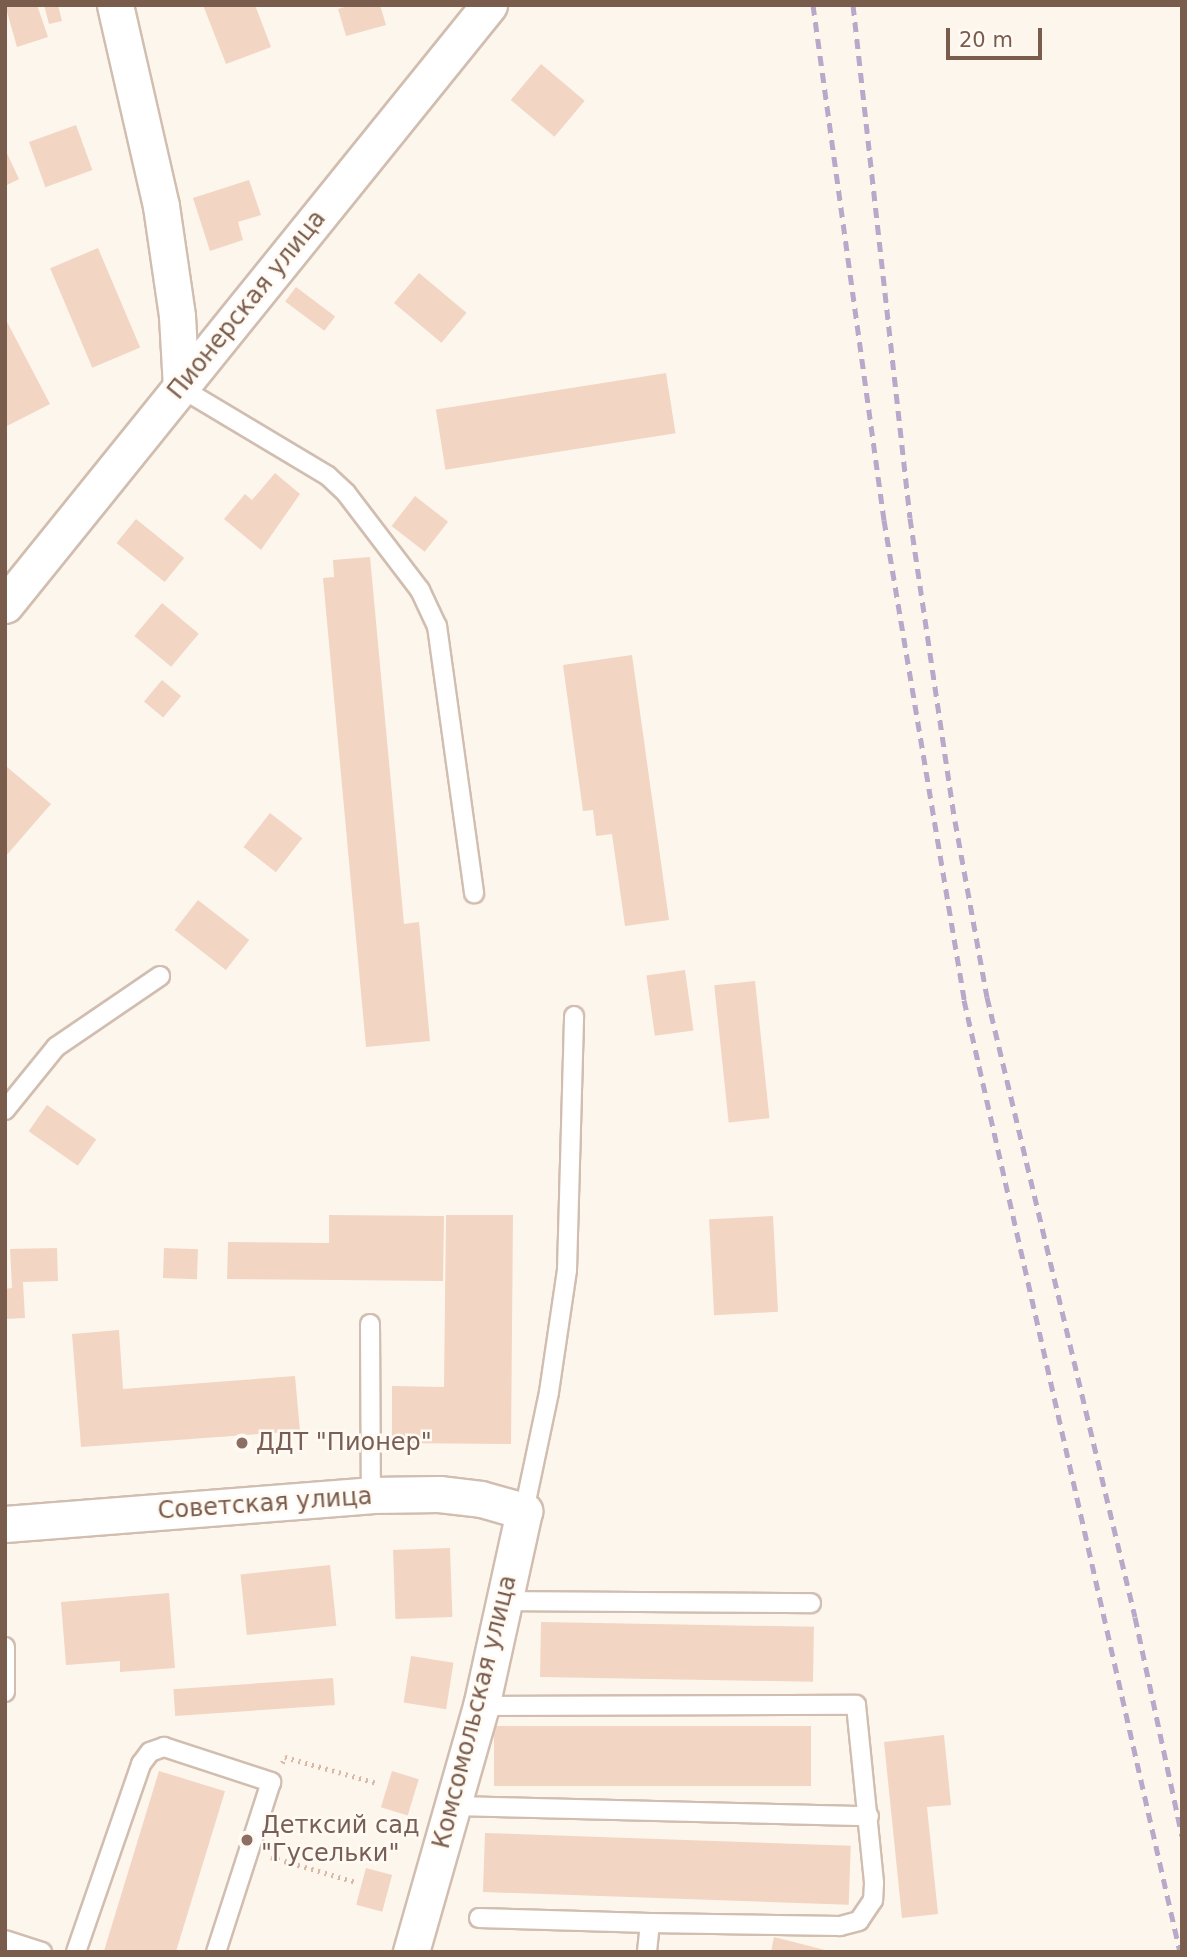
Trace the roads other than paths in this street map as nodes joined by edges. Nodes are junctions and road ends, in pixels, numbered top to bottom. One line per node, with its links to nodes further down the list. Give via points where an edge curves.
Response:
1 (116, 5): 3 (street, via 161,206 177,316)
2 (489, 5): 3 (street, Пионерская улица)
3 (181, 388): 4 (street, Пионерская улица); 5 (lane, via 328,476 420,590 437,626)
4 (5, 605)
5 (474, 893)
6 (160, 976): 8 (lane, via 56,1047)
7 (574, 1016): 11 (lane, via 567,1270 549,1392)
8 (5, 1110)
9 (370, 1324): 10 (lane)
10 (372, 1495): 11 (street, Советская улица, via 439,1494); 12 (street, Советская улица)
11 (524, 1511): 13 (street, Комсомольская улица)
12 (5, 1524)
13 (504, 1601): 14 (lane); 17 (street, Комсомольская улица)
14 (811, 1603)
15 (5, 1647): 16 (lane)
16 (5, 1692)
17 (481, 1706): 18 (street, Комсомольская улица); 19 (lane, via 856,1705)
18 (453, 1806): 19 (lane); 26 (street, Комсомольская улица)
19 (869, 1816): 21 (lane, via 873,1900 859,1921 840,1926)
20 (479, 1918): 21 (lane)
21 (650, 1923): 27 (lane)
22 (5, 1940): 23 (lane)
23 (42, 1952)
24 (76, 1952): 25 (lane, via 141,1764 150,1752 164,1747 271,1782)
25 (216, 1952)
26 (411, 1952)
27 (647, 1952)

